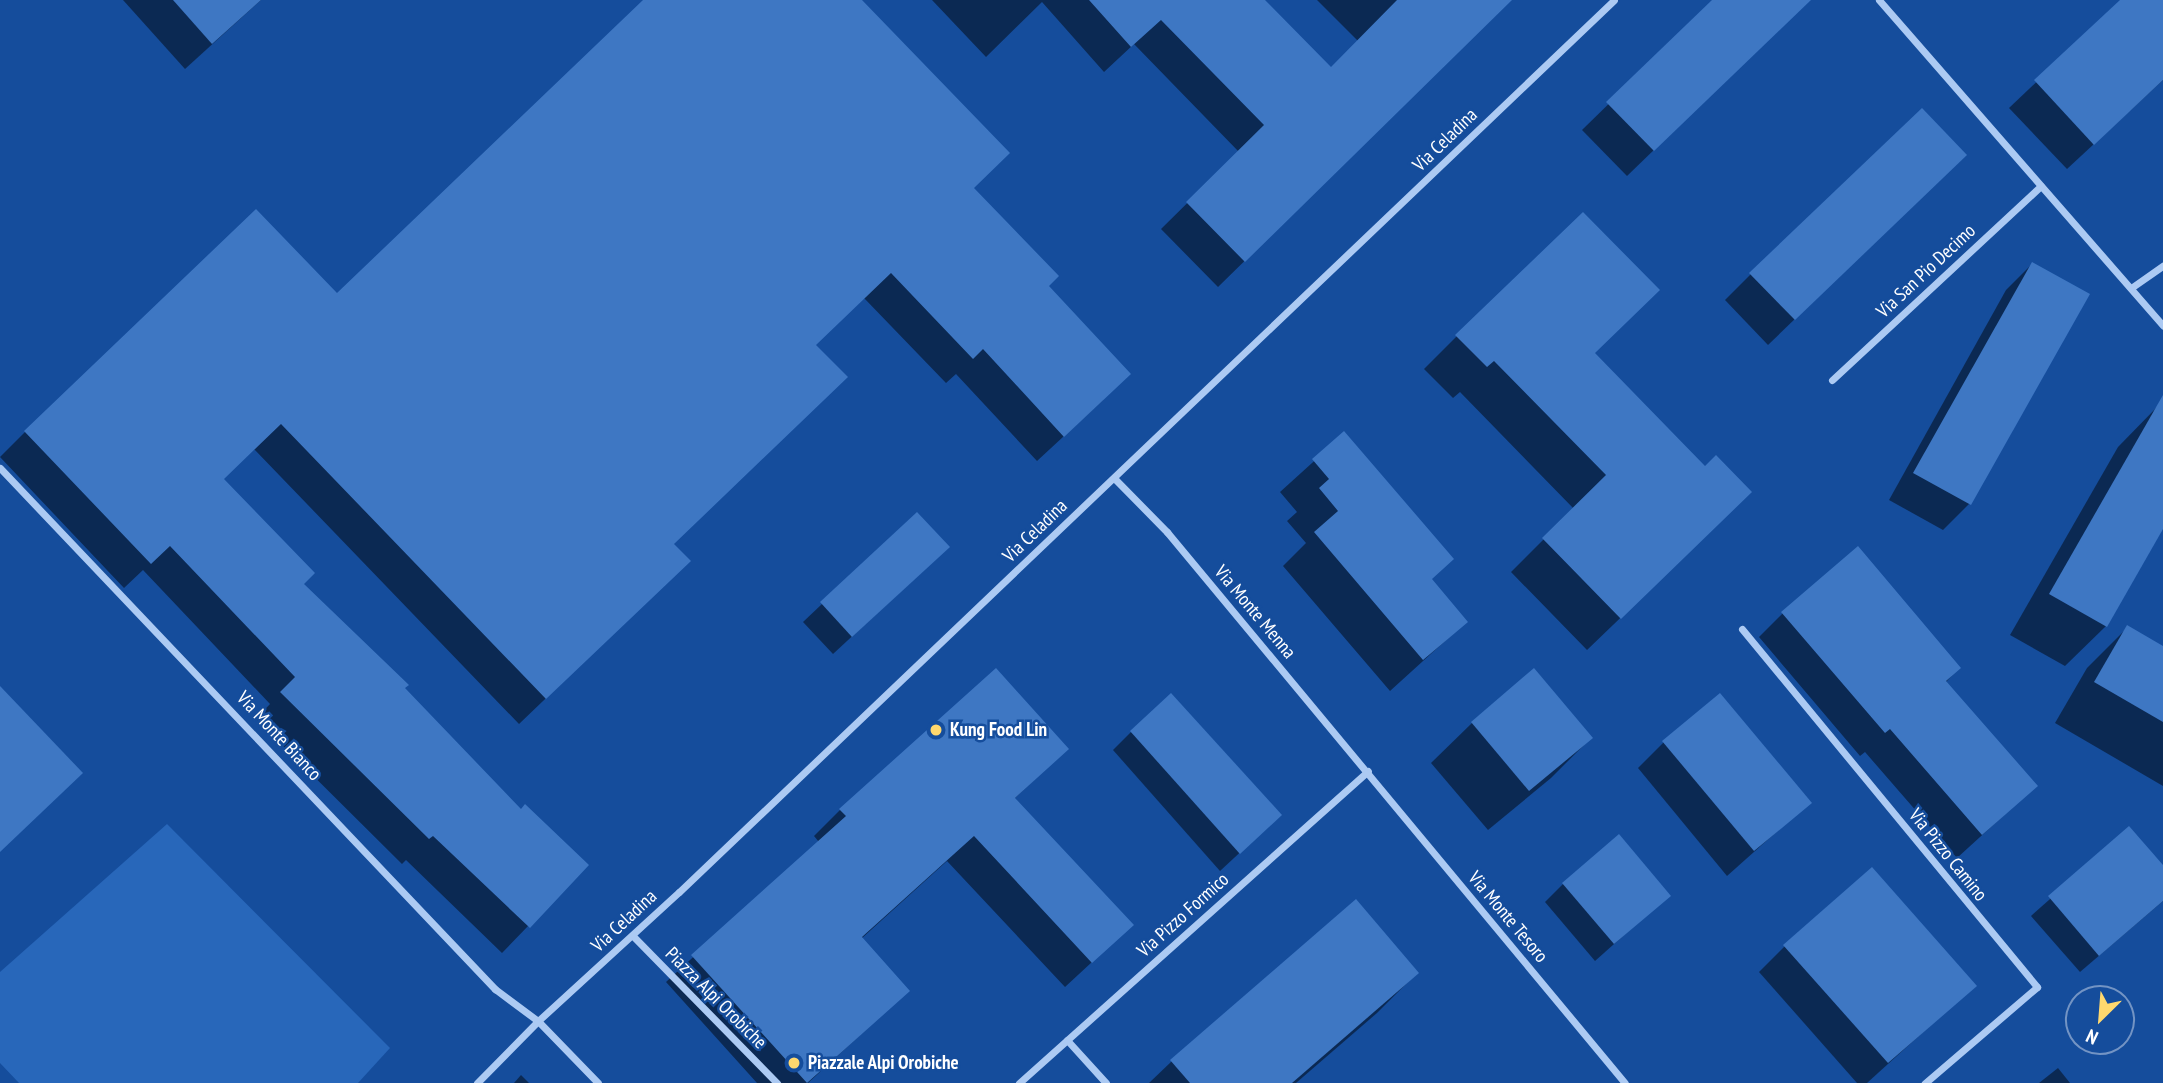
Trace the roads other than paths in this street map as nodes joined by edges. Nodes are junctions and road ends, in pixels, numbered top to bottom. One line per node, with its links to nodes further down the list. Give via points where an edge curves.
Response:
1 (1614, 0): 9 (street, Via Celadina)
2 (1879, 0): 3 (street)
3 (2041, 186): 5 (street); 7 (street, Via San Pio Decimo)
4 (2163, 266): 5 (street)
5 (2131, 288): 6 (street)
6 (2163, 325)
7 (1832, 380)
8 (0, 468): 13 (street, Via Monte Bianco, via 495,989)
9 (1114, 478): 11 (street, Via Monte Menna, via 1167,531); 12 (street, Via Celadina)
10 (1742, 629): 21 (street, Via Pizzo Camino, via 2037,987)
11 (1368, 771): 14 (street, Via Pizzo Formico); 20 (street, Via Monte Tesoro)
12 (633, 936): 13 (street, Via Celadina); 17 (street, Piazza Alpi Orobiche)
13 (538, 1021): 15 (street, Via Celadina); 16 (street)
14 (1067, 1040): 18 (street, Via Pizzo Formico); 19 (street)
15 (477, 1083)
16 (598, 1083)
17 (777, 1083)
18 (1019, 1083)
19 (1106, 1083)
20 (1625, 1083)
21 (1925, 1083)

